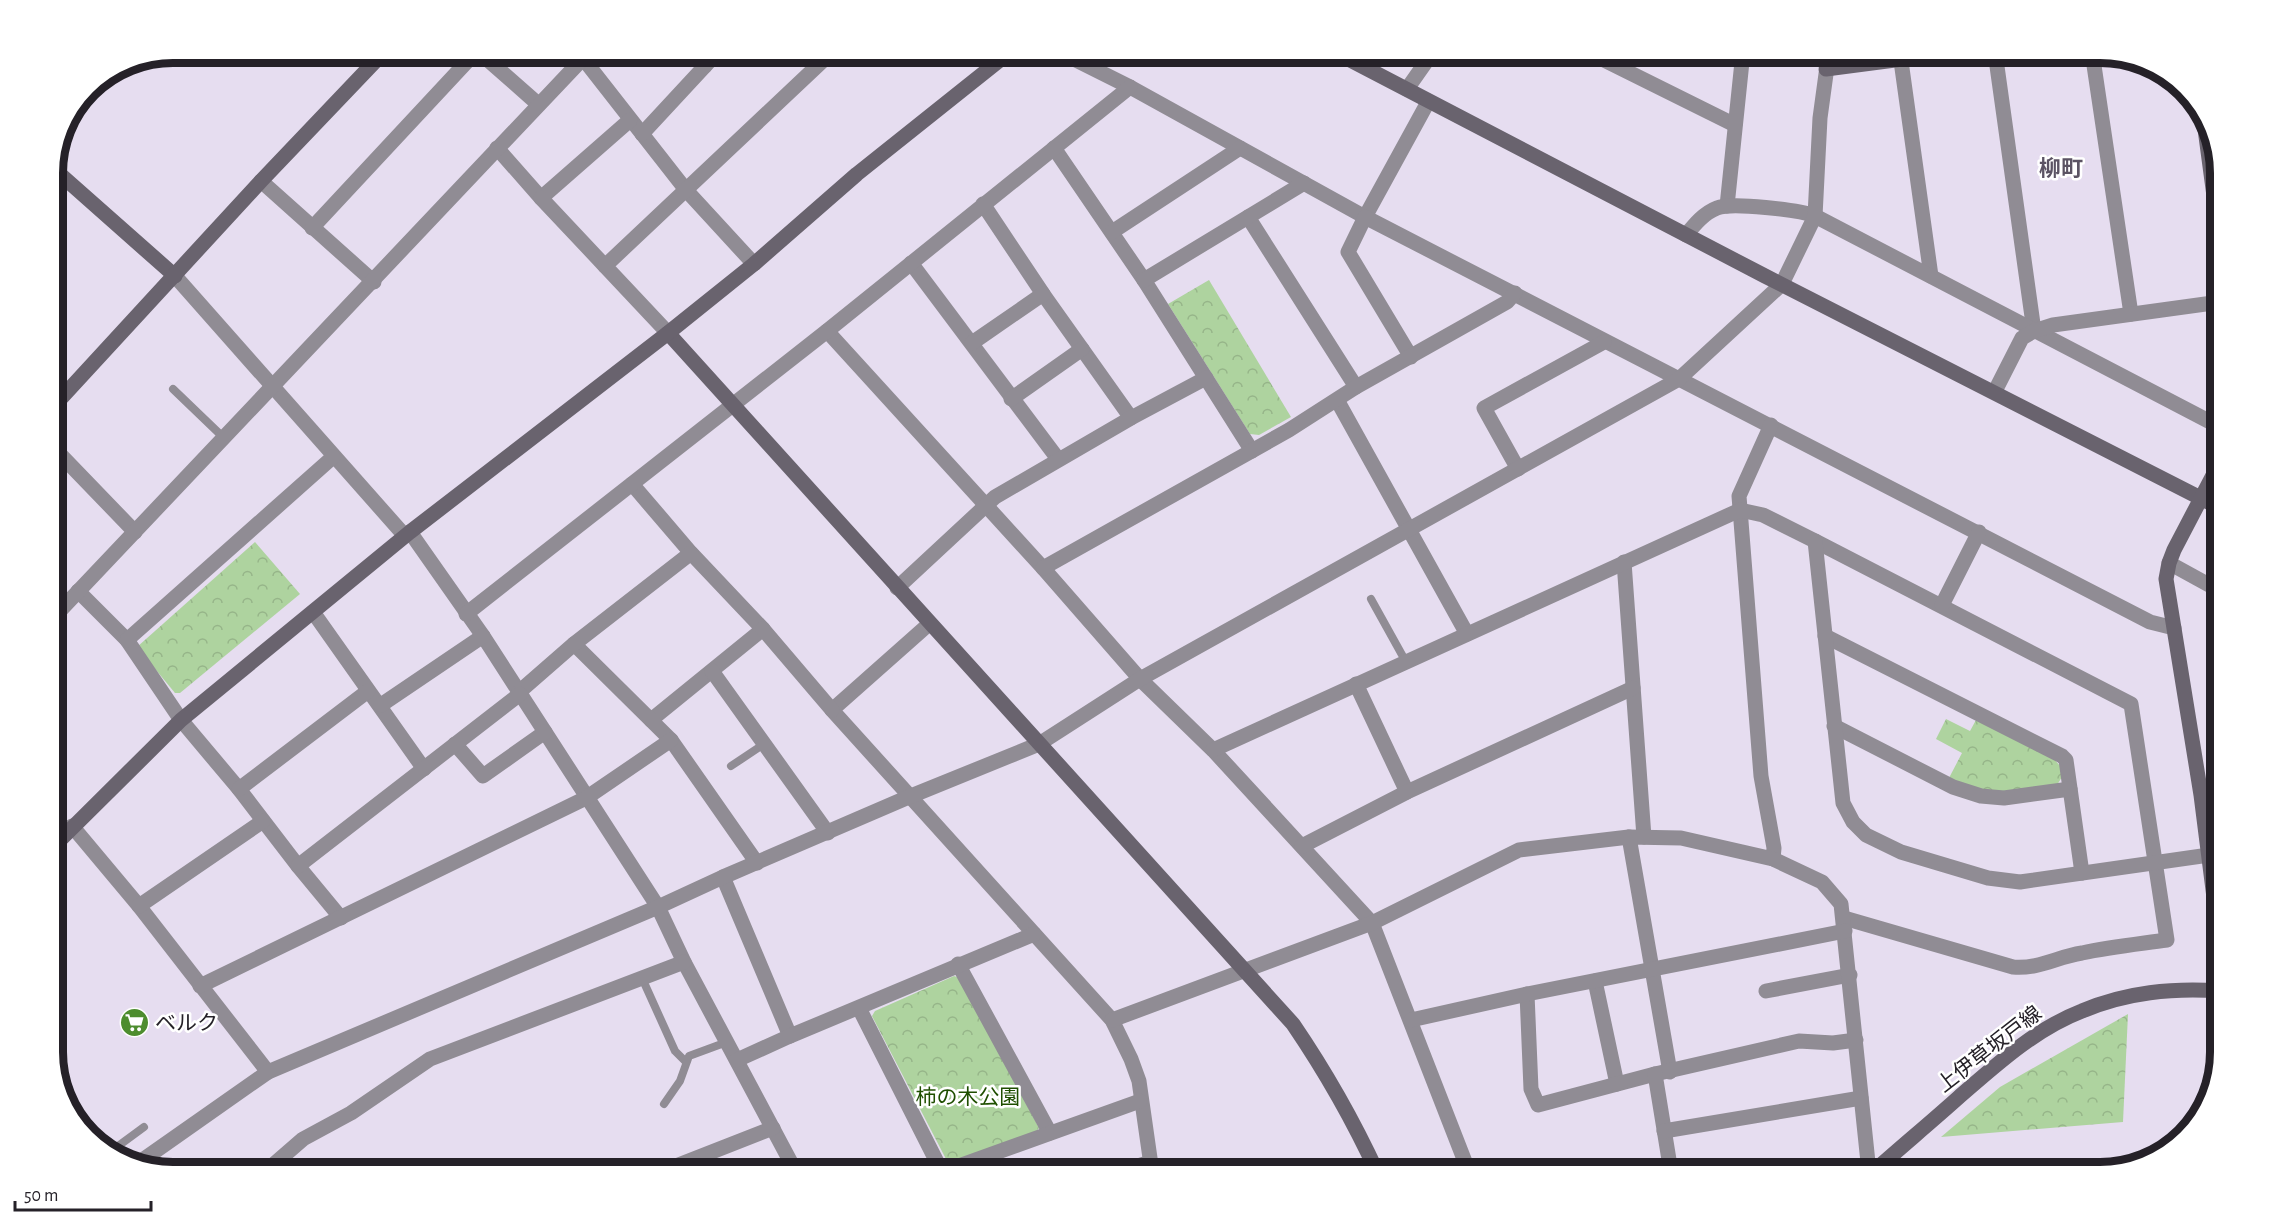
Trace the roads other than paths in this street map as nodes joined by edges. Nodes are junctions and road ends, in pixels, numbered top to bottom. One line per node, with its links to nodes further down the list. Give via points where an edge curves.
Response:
1 (374, 63): 35 (street)
2 (467, 63): 44 (street)
3 (490, 63): 25 (street)
4 (575, 63): 25 (street)
5 (589, 63): 26 (street)
6 (702, 63): 20 (street)
7 (708, 63): 20 (street)
8 (820, 63): 37 (street)
9 (996, 63): 48 (street, via 857,174)
10 (1082, 63): 22 (street)
11 (1356, 63): 23 (street)
12 (1425, 63): 23 (street)
13 (1610, 63): 27 (street)
14 (1742, 63): 27 (street)
15 (1827, 63): 21 (street)
16 (1882, 63): 21 (street)
17 (1901, 63): 51 (street)
18 (1997, 63): 60 (street)
19 (2094, 63): 58 (street)
20 (705, 66): 28 (street)
21 (1826, 69): 41 (street)
22 (1130, 87): 30 (street); 31 (street)
23 (1407, 89): 24 (street)
24 (1428, 102): 43 (street); 46 (street)
25 (538, 104): 29 (street)
26 (630, 120): 28 (street); 38 (street)
27 (1735, 125): 40 (street)
28 (642, 134): 37 (street)
29 (497, 148): 38 (street); 53 (street)
30 (1054, 148): 39 (street); 45 (street)
31 (1240, 148): 36 (street); 45 (street)
32 (2208, 151): 33 (street)
33 (2210, 166)
34 (63, 177): 50 (street)
35 (261, 181): 44 (street); 50 (street)
36 (1304, 183): 42 (street); 43 (street)
37 (686, 190): 48 (street); 49 (street)
38 (541, 198): 49 (street)
39 (983, 204): 47 (street); 56 (street)
40 (1727, 206): 41 (street, via 1802,211); 46 (street, via 1709,212)
41 (1815, 216): 51 (street); 54 (street)
42 (1248, 217): 52 (street); 69 (street)
43 (1365, 217): 55 (street); 65 (street, via 1348,252)
44 (312, 228): 53 (street)
45 (1112, 232): 52 (street)
46 (1686, 235): 54 (street)
47 (911, 262): 59 (street); 63 (street)
48 (754, 264): 61 (street)
49 (605, 266): 61 (street)
50 (175, 276): 68 (street); 72 (street)
51 (1931, 276): 60 (street)
52 (1144, 279): 66 (street)
53 (374, 282): 68 (street)
54 (1782, 284): 67 (street); 71 (street)
55 (1515, 293): 62 (street); 65 (street, via 1507,302)
56 (1043, 294): 63 (street); 64 (street)
57 (2210, 303): 58 (street)
58 (2131, 314): 60 (street)
59 (827, 331): 75 (street); 89 (street)
60 (2034, 331): 71 (street, via 2022,338); 77 (street)
61 (668, 333): 75 (street); 94 (street)
62 (1604, 342): 67 (street); 84 (street, via 1484,408)
63 (972, 343): 73 (street)
64 (1082, 349): 73 (street); 76 (street)
65 (1411, 357): 69 (street)
66 (1206, 378): 76 (street); 80 (street)
67 (1678, 379): 78 (street); 84 (street)
68 (271, 386): 79 (street); 82 (street)
69 (1356, 387): 74 (street)
70 (173, 389): 79 (lane)
71 (1995, 391): 87 (street)
72 (63, 396)
73 (1011, 399): 83 (street)
74 (1337, 400): 80 (street); 91 (street)
75 (734, 404): 86 (street); 101 (street)
76 (1131, 418): 83 (street)
77 (2210, 423)
78 (1771, 426): 90 (street, via 1739,496); 93 (street)
79 (224, 438): 92 (street)
80 (1252, 451): 99 (street)
81 (63, 457): 92 (street)
82 (333, 457): 94 (street); 114 (street)
83 (1058, 459): 89 (street, via 995,497)
84 (1518, 469): 91 (street)
85 (2210, 482): 87 (street)
86 (632, 484): 96 (street); 107 (street)
87 (2202, 498): 88 (street); 98 (street)
88 (2210, 502)
89 (986, 507): 99 (street); 101 (street)
90 (1740, 510): 95 (street, via 1763,515); 97 (street); 148 (street, via 1761,776)
91 (1409, 528): 111 (street); 118 (street)
92 (135, 532): 102 (street)
93 (1979, 532): 104 (street); 109 (street, via 2150,622)
94 (407, 534): 106 (street); 107 (street)
95 (1815, 541): 104 (street); 113 (street)
96 (691, 553): 110 (street); 115 (street)
97 (1624, 562): 111 (street); 120 (street)
98 (2169, 563): 100 (street); 109 (street, via 2166,579)
99 (1043, 568): 118 (street)
100 (2210, 586)
101 (897, 588): 108 (street)
102 (78, 591): 105 (street); 114 (street)
103 (1371, 599): 116 (lane)
104 (1942, 605): 150 (street, via 2131,704)
105 (63, 607)
106 (313, 612): 121 (street); 125 (street)
107 (466, 614): 112 (street)
108 (929, 624): 124 (street); 132 (street)
109 (2174, 628): 147 (street)
110 (762, 629): 117 (street); 124 (street)
111 (1467, 634): 116 (street)
112 (483, 636): 122 (street); 123 (street)
113 (1825, 636): 127 (street); 137 (street, via 2062,756)
114 (127, 640): 125 (street)
115 (574, 644): 122 (street); 126 (street)
116 (1406, 662): 119 (street)
117 (712, 671): 126 (street); 131 (street)
118 (1140, 679): 132 (street); 133 (street)
119 (1356, 684): 133 (street); 138 (street)
120 (1633, 688): 138 (street); 145 (street)
121 (368, 691): 123 (street); 136 (street)
122 (520, 693): 128 (street); 130 (street)
123 (381, 705): 135 (street)
124 (832, 710): 139 (street)
125 (181, 720): 136 (street); 142 (street)
126 (651, 720): 129 (street)
127 (1834, 726): 137 (street, via 1953,787 1981,796 2004,798); 152 (street, via 1843,803 1853,822 1876,841 1988,878 2020,882)
128 (545, 732): 130 (street, via 483,776); 140 (street)
129 (671, 740): 140 (street); 149 (street)
130 (455, 744): 135 (street)
131 (764, 744): 134 (lane); 143 (street)
132 (1039, 744): 139 (street); 163 (street)
133 (1213, 750): 146 (street)
134 (731, 766)
135 (424, 769): 151 (street)
136 (239, 789): 141 (street)
137 (2070, 789): 152 (street)
138 (1407, 792): 146 (street)
139 (911, 796): 143 (street); 159 (street)
140 (586, 798): 155 (street); 156 (street)
141 (263, 820): 151 (street); 154 (street)
142 (72, 826): 144 (street); 154 (street)
143 (828, 833): 149 (street)
144 (63, 836)
145 (1637, 837): 148 (street, via 1681,838); 157 (street, via 1519,850); 162 (street)
146 (1302, 846): 157 (street)
147 (2210, 855): 150 (street)
148 (1773, 859): 158 (street, via 1822,882 1841,904)
149 (757, 863): 153 (street)
150 (2156, 863): 152 (street); 158 (street, via 2167,940 2080,953 2040,966 2013,967)
151 (298, 866): 156 (street)
152 (2082, 873)
153 (723, 877): 155 (street); 174 (street)
154 (139, 906): 167 (street)
155 (658, 907): 160 (street); 179 (street)
156 (341, 918): 167 (street)
157 (1372, 923): 163 (street); 173 (street)
158 (1844, 924): 162 (street); 164 (street)
159 (1034, 934): 161 (street); 172 (street)
160 (684, 962): 165 (street); 176 (street)
161 (958, 964): 171 (street); 188 (street)
162 (1653, 969): 166 (street); 180 (street)
163 (1244, 970): 172 (street); 197 (street, via 1293,1024 1320,1064)
164 (1850, 975): 169 (street); 175 (street)
165 (642, 978): 178 (lane, via 675,1051); 191 (street, via 430,1059 351,1113 303,1139)
166 (1595, 981): 170 (street); 181 (street)
167 (200, 986): 179 (street)
168 (2210, 990): 201 (street, 上伊草坂戸線, via 2156,991 2120,998 2057,1022 1988,1072)
169 (1766, 991)
170 (1527, 994): 173 (street); 181 (street, via 1531,1089 1538,1104)
171 (859, 1008): 174 (street); 194 (street)
172 (1112, 1020): 183 (street, via 1139,1081)
173 (1412, 1020): 198 (street)
174 (790, 1036): 177 (street)
175 (1856, 1040): 180 (street, via 1799,1041); 182 (street)
176 (727, 1042): 177 (street); 178 (lane, via 689,1056)
177 (737, 1060): 186 (street)
178 (686, 1062): 184 (lane, via 680,1081)
179 (268, 1072): 190 (street)
180 (1662, 1073): 181 (street); 187 (street)
181 (1617, 1084)
182 (1861, 1098): 187 (street); 200 (street)
183 (1140, 1101): 188 (street); 196 (street)
184 (664, 1104)
185 (144, 1126): 189 (lane)
186 (772, 1128): 192 (street); 193 (street)
187 (1664, 1131): 199 (street)
188 (1050, 1133): 195 (street)
189 (117, 1146)
190 (145, 1158)
191 (277, 1162)
192 (686, 1162)
193 (790, 1162)
194 (936, 1162)
195 (972, 1162)
196 (1150, 1162)
197 (1373, 1162)
198 (1465, 1162)
199 (1669, 1162)
200 (1870, 1162)
201 (1884, 1162)

